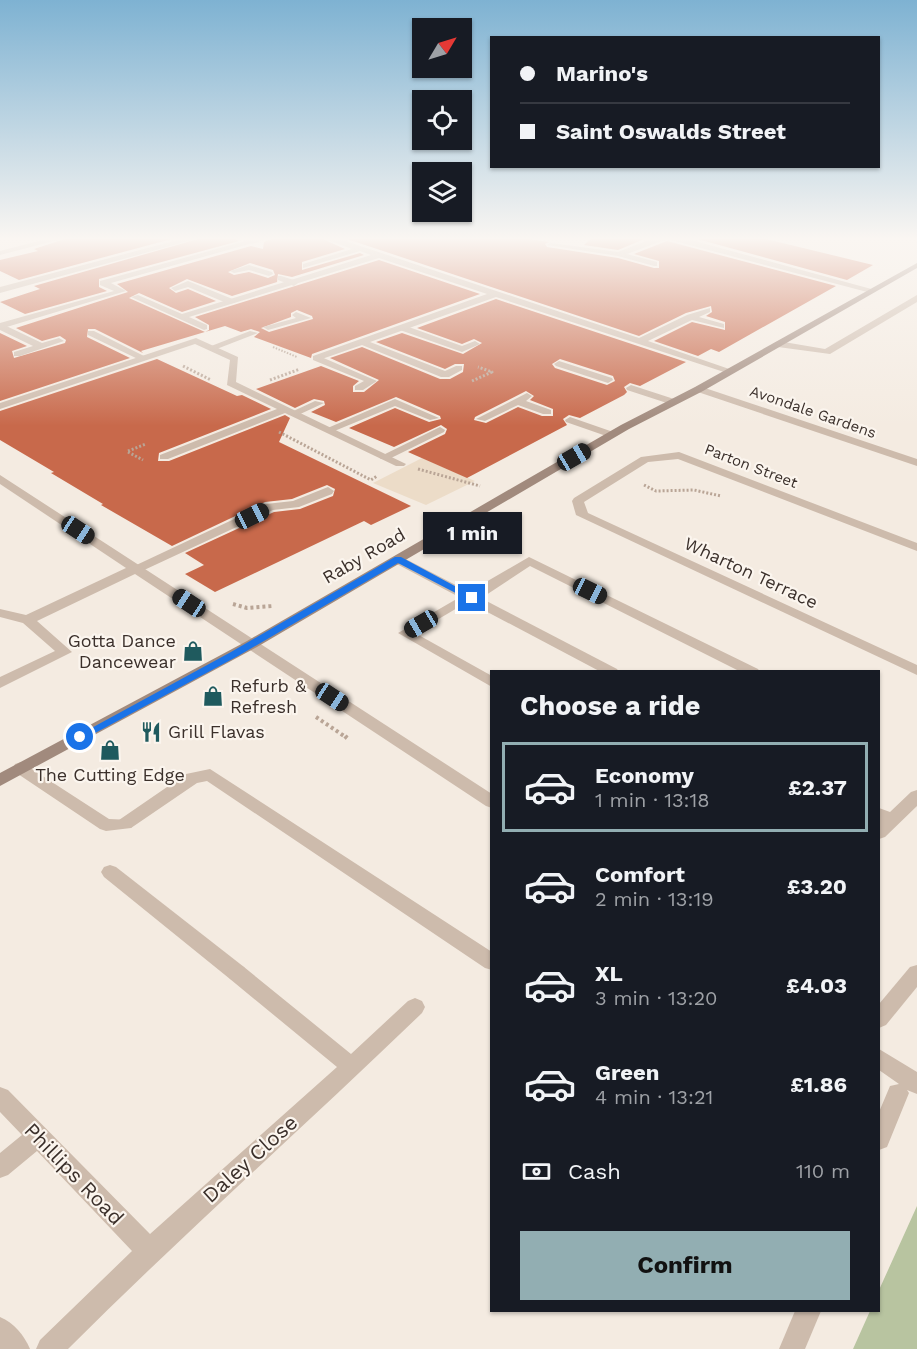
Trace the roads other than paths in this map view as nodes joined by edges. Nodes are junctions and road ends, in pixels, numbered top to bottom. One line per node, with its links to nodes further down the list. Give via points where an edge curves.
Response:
1 (91, 300): 16 (street)
2 (142, 300): 12 (street)
3 (227, 300): 9 (street)
4 (239, 300): 9 (street)
5 (479, 300): 20 (street)
6 (513, 300): 25 (street)
7 (854, 300): 27 (street, Raby Road)
8 (914, 300): 27 (street, via 826,352)
9 (232, 302): 12 (street)
10 (706, 310): 13 (street)
11 (296, 315): 14 (street)
12 (181, 317): 18 (street)
13 (690, 317): 17 (street); 25 (street)
14 (306, 318): 15 (street); 19 (street)
15 (318, 323)
16 (0, 326): 28 (street)
17 (721, 326)
18 (204, 327)
19 (268, 327)
20 (403, 328): 24 (street); 29 (street)
21 (91, 333): 33 (street)
22 (253, 333): 30 (street)
23 (59, 341): 28 (street)
24 (363, 342): 36 (street, via 445,375); 41 (street, via 316,358)
25 (638, 342): 38 (street)
26 (475, 344): 29 (street)
27 (777, 344): 38 (street, Raby Road)
28 (41, 346): 32 (street)
29 (457, 347): 31 (street)
30 (211, 348): 33 (street, via 196,341); 51 (street, via 236,359 231,383)
31 (443, 353)
32 (17, 354)
33 (143, 358): 50 (street)
34 (560, 364): 37 (street)
35 (590, 364): 37 (street)
36 (459, 368)
37 (577, 370): 40 (street); 42 (street)
38 (730, 371): 45 (street, Raby Road)
39 (383, 375): 41 (street)
40 (563, 378)
41 (369, 380): 43 (street, via 372,381)
42 (608, 380)
43 (359, 388)
44 (631, 388): 48 (street)
45 (699, 389): 48 (street, Raby Road); 61 (street, Avondale Gardens)
46 (383, 396): 47 (street)
47 (395, 402): 53 (street); 56 (street)
48 (674, 402): 58 (street, Raby Road)
49 (320, 403): 51 (street)
50 (0, 406)
51 (288, 412): 56 (street); 59 (street)
52 (547, 412): 54 (street, via 523,398)
53 (435, 417)
54 (481, 419)
55 (570, 420): 58 (street)
56 (328, 430): 60 (street)
57 (441, 430): 60 (street)
58 (612, 435): 67 (street, Raby Road)
59 (164, 457)
60 (385, 457): 62 (street)
61 (917, 463)
62 (400, 464)
63 (0, 479): 68 (street)
64 (328, 491): 68 (street, via 295,504 270,507)
65 (578, 501): 66 (street, Parton Street, via 645,459 679,454); 75 (street, Wharton Terrace, via 582,515)
66 (917, 547)
67 (398, 559): 69 (street); 72 (street, Raby Road)
68 (136, 568): 71 (street); 72 (street)
69 (471, 597): 73 (street); 74 (street, via 529,561); 76 (street, via 405,633)
70 (0, 613): 71 (street)
71 (28, 620): 77 (street, via 65,652)
72 (252, 644): 78 (street, Raby Road); 81 (street)
73 (608, 670)
74 (749, 670)
75 (917, 671)
76 (490, 681)
77 (0, 683)
78 (21, 768): 79 (street, Raby Road); 84 (street, via 106,825 125,824 192,778 210,775)
79 (0, 780)
80 (917, 796): 82 (street)
81 (490, 801)
82 (886, 817)
83 (110, 872): 89 (street)
84 (490, 961)
85 (917, 973): 87 (street)
86 (415, 1007): 89 (street, Daley Close)
87 (880, 1018)
88 (880, 1059): 90 (street)
89 (352, 1067): 95 (street, Daley Close)
90 (908, 1089): 93 (street)
91 (0, 1097): 92 (street, Phillips Road)
92 (38, 1136): 94 (street); 95 (street, Phillips Road)
93 (880, 1138)
94 (0, 1167)
95 (149, 1251): 99 (street, Daley Close)
96 (808, 1312): 100 (street)
97 (0, 1330): 98 (street)
98 (17, 1349)
99 (49, 1349)
100 (792, 1349)

